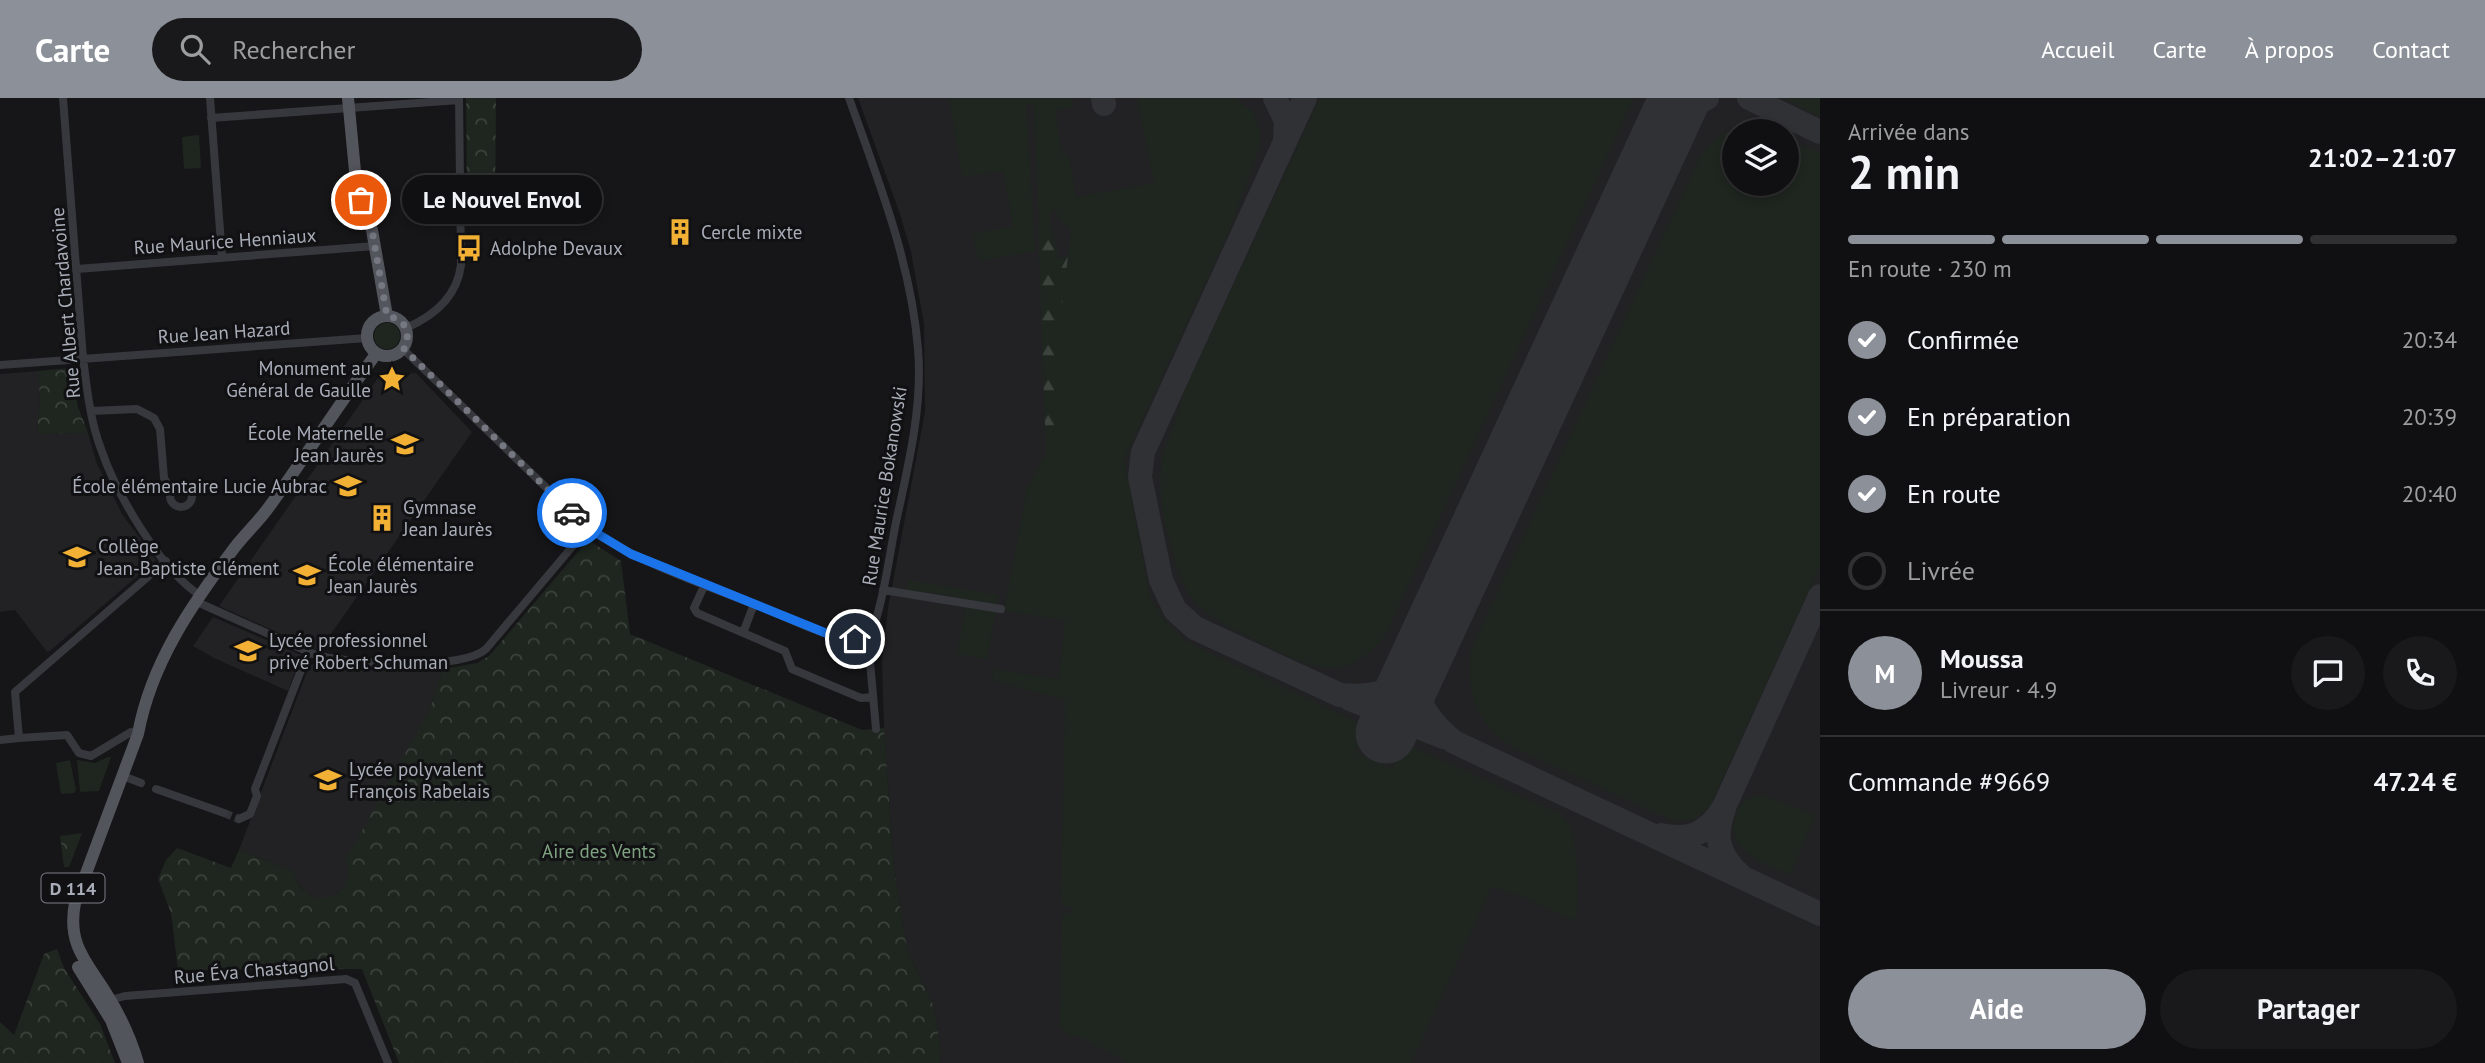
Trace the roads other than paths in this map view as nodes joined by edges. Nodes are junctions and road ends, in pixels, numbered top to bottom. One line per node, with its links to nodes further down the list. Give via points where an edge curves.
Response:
1 (64, 98): 9 (street, Rue Albert Chardavoine)
2 (210, 98): 6 (street)
3 (849, 98): 22 (street, Rue Maurice Bokanowski, via 901,251 919,350 915,421)
4 (459, 99): 5 (street); 11 (street, via 459,278 433,314)
5 (350, 109): 6 (street); 7 (main road, via 361,161 361,200)
6 (211, 118): 8 (street)
7 (375, 246): 8 (street, Rue Maurice Henniaux); 10 (main road)
8 (222, 257): 9 (street, Rue Maurice Henniaux)
9 (77, 269): 15 (street, Rue Albert Chardavoine)
10 (387, 316): 11 (main road, via 396,317); 12 (main road, via 370,324)
11 (406, 328): 13 (main road)
12 (367, 338): 14 (main road); 15 (street, Rue Jean Hazard)
13 (404, 349): 14 (main road, via 392,356); 19 (street)
14 (376, 354): 23 (main road, D 114)
15 (83, 358): 16 (street, Rue Jean Hazard); 17 (street, Rue Albert Chardavoine)
16 (0, 365)
17 (91, 411): 18 (street, via 136,409 153,418 160,429 164,478); 20 (street, Rue Albert Chardavoine, via 112,478)
18 (172, 490)
19 (588, 528): 21 (street, via 631,554); 30 (street, Rue Albert Chardavoine, via 481,653 398,664 331,659)
20 (166, 561): 23 (street, Rue Albert Chardavoine); 35 (street, via 15,692)
21 (705, 584): 24 (street); 27 (street, via 694,608 697,612)
22 (883, 590): 25 (street); 26 (street, Rue Maurice Bokanowski)
23 (199, 599): 30 (street, Rue Albert Chardavoine); 32 (main road, D 114, via 161,659)
24 (754, 604): 27 (street); 28 (street, via 838,638)
25 (1001, 609)
26 (874, 626): 28 (street, via 859,628); 29 (street, via 880,641)
27 (743, 633): 31 (street, via 785,651 792,669 861,698)
28 (855, 639): 29 (street, via 862,649)
29 (869, 650): 31 (street)
30 (308, 652): 41 (street, via 255,789 250,814)
31 (873, 697): 33 (street)
32 (143, 711): 34 (main road, D 114); 37 (main road, D 114)
33 (876, 729)
34 (131, 732): 35 (street, via 91,756 79,753 66,735); 43 (main road, D 114, via 65,916 72,956 111,1020)
35 (19, 738): 36 (street)
36 (0, 740)
37 (123, 776): 38 (street); 42 (main road, D 114, via 72,917 79,953)
38 (141, 783)
39 (156, 789): 40 (street)
40 (225, 813)
41 (239, 819)
42 (110, 1000): 44 (main road, D 114); 45 (street, Rue Éva Chastagnol, via 346,979 355,983)
43 (128, 1063)
44 (138, 1063)
45 (388, 1063)

